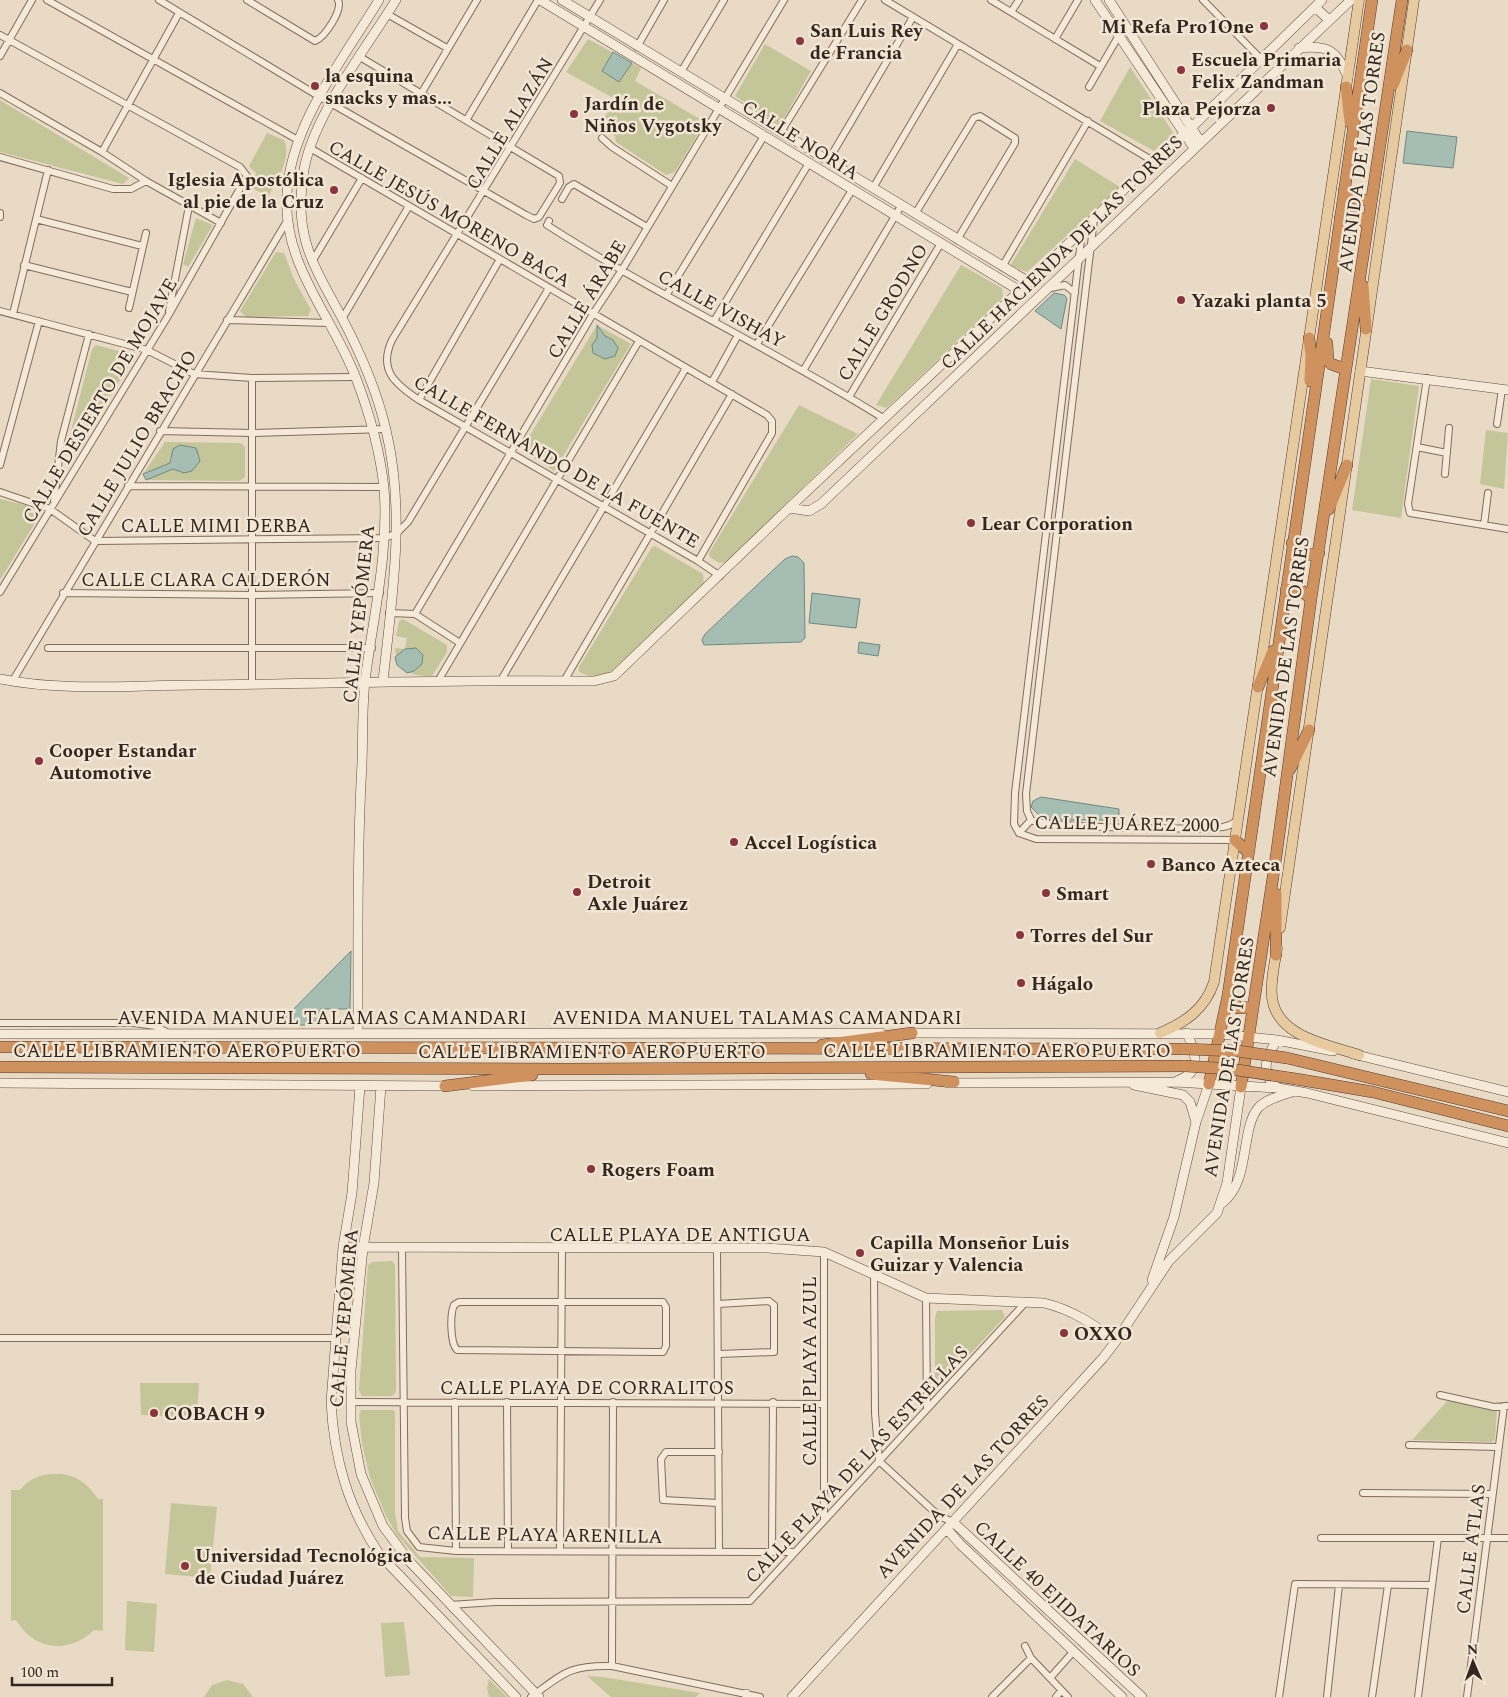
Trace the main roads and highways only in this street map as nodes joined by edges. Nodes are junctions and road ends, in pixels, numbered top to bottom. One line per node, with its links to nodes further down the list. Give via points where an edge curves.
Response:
1 (379, 0): 45 (main road, CALLE YEPÓMERA, via 298,140 289,169 287,221 297,262 356,377 373,430 384,486 385,538 380,593)
2 (396, 0): 46 (main road, CALLE YEPÓMERA, via 332,103 310,148 303,174 301,214 312,264 369,378 386,430 394,480 397,533)
3 (539, 0): 28 (main road, CALLE NORIA)
4 (562, 0): 27 (main road, CALLE NORIA)
5 (1095, 0): 19 (main road)
6 (1109, 0): 19 (main road)
7 (1322, 0): 13 (main road, CALLE HACIENDA DE LAS TORRES)
8 (1350, 0): 14 (main road, CALLE HACIENDA DE LAS TORRES)
9 (1359, 0): 17 (main road, AVENIDA DE LAS TORRES)
10 (1372, 0): 20 (highway, AVENIDA DE LAS TORRES)
11 (1402, 0): 18 (highway, AVENIDA DE LAS TORRES)
12 (1414, 0): 16 (main road, AVENIDA DE LAS TORRES)
13 (1315, 7): 14 (main road); 19 (main road, CALLE HACIENDA DE LAS TORRES)
14 (1329, 20): 15 (main road, CALLE HACIENDA DE LAS TORRES)
15 (1298, 48): 17 (main road, via 1314,46 1330,50 1341,62); 21 (main road, CALLE HACIENDA DE LAS TORRES)
16 (1407, 50): 18 (highway); 30 (main road, AVENIDA DE LAS TORRES)
17 (1347, 82): 20 (highway); 31 (main road, AVENIDA DE LAS TORRES)
18 (1385, 106): 23 (highway, AVENIDA DE LAS TORRES)
19 (1187, 131): 21 (main road); 27 (main road, CALLE HACIENDA DE LAS TORRES)
20 (1352, 139): 22 (highway, AVENIDA DE LAS TORRES)
21 (1197, 145): 37 (main road, CALLE HACIENDA DE LAS TORRES, via 816,509)
22 (1344, 190): 23 (highway, via 1358,200); 24 (highway, AVENIDA DE LAS TORRES)
23 (1371, 200): 25 (highway, AVENIDA DE LAS TORRES)
24 (1340, 218): 25 (highway, via 1357,216); 29 (highway, AVENIDA DE LAS TORRES)
25 (1367, 225): 26 (highway, AVENIDA DE LAS TORRES)
26 (1362, 265): 30 (highway); 32 (highway, AVENIDA DE LAS TORRES)
27 (1029, 282): 28 (main road, CALLE HACIENDA DE LAS TORRES)
28 (1020, 291): 37 (main road, CALLE HACIENDA DE LAS TORRES)
29 (1328, 304): 32 (highway, via 1328,360 1334,367); 34 (highway, AVENIDA DE LAS TORRES)
30 (1366, 329): 33 (main road, AVENIDA DE LAS TORRES)
31 (1309, 338): 34 (highway, via 1310,379); 47 (main road, AVENIDA DE LAS TORRES)
32 (1345, 369): 38 (highway, AVENIDA DE LAS TORRES)
33 (1360, 371): 35 (main road); 36 (main road, AVENIDA DE LAS TORRES)
34 (1315, 390): 39 (highway, AVENIDA DE LAS TORRES)
35 (1505, 390)
36 (1347, 466): 38 (highway); 48 (main road, AVENIDA DE LAS TORRES)
37 (789, 508): 46 (main road, CALLE HACIENDA DE LAS TORRES, via 620,673 610,679)
38 (1322, 527): 40 (highway, AVENIDA DE LAS TORRES)
39 (1292, 543): 40 (highway, via 1298,552 1306,555); 41 (highway, AVENIDA DE LAS TORRES)
40 (1318, 552): 42 (highway, AVENIDA DE LAS TORRES)
41 (1286, 590): 42 (highway, via 1301,590); 43 (highway, AVENIDA DE LAS TORRES)
42 (1311, 599): 49 (highway, AVENIDA DE LAS TORRES)
43 (1279, 636): 47 (highway); 51 (highway, AVENIDA DE LAS TORRES)
44 (0, 679): 45 (main road, via 64,685)
45 (366, 681): 46 (main road); 57 (main road, CALLE YEPÓMERA, via 358,847)
46 (383, 681)
47 (1258, 687): 50 (main road, AVENIDA DE LAS TORRES)
48 (1309, 730): 49 (highway); 53 (main road, AVENIDA DE LAS TORRES)
49 (1285, 780): 52 (highway, AVENIDA DE LAS TORRES)
50 (1235, 840): 51 (highway); 56 (main road, AVENIDA DE LAS TORRES, via 1210,994 1188,1019)
51 (1248, 852): 54 (highway, AVENIDA DE LAS TORRES)
52 (1276, 857): 53 (highway); 55 (highway, AVENIDA DE LAS TORRES)
53 (1276, 955): 66 (main road, AVENIDA DE LAS TORRES, via 1272,998 1284,1023 1297,1033)
54 (1228, 995): 55 (highway, via 1238,1008); 61 (highway, AVENIDA DE LAS TORRES)
55 (1253, 1007): 62 (highway, AVENIDA DE LAS TORRES)
56 (1160, 1032): 58 (main road, AVENIDA MANUEL TALAMAS CAMANDARI); 59 (main road, AVENIDA MANUEL TALAMAS CAMANDARI)
57 (358, 1033): 58 (main road, AVENIDA MANUEL TALAMAS CAMANDARI); 60 (main road, AVENIDA MANUEL TALAMAS CAMANDARI)
58 (912, 1033): 65 (highway, via 833,1042)
59 (1187, 1033): 61 (main road, AVENIDA MANUEL TALAMAS CAMANDARI); 72 (main road, via 1194,1052 1195,1068 1191,1075)
60 (0, 1034)
61 (1221, 1034): 62 (main road, AVENIDA MANUEL TALAMAS CAMANDARI); 74 (highway, AVENIDA DE LAS TORRES)
62 (1249, 1036): 63 (main road, AVENIDA MANUEL TALAMAS CAMANDARI); 79 (highway, AVENIDA DE LAS TORRES)
63 (1277, 1040): 66 (main road, AVENIDA MANUEL TALAMAS CAMANDARI); 80 (main road, via 1271,1049 1266,1073 1268,1080)
64 (0, 1047): 65 (highway, CALLE LIBRAMIENTO AEROPUERTO)
65 (804, 1050): 82 (highway, CALLE LIBRAMIENTO AEROPUERTO, bridge, via 1237,1051 1287,1058)
66 (1359, 1056): 81 (main road, AVENIDA MANUEL TALAMAS CAMANDARI)
67 (0, 1066): 69 (highway, CALLE LIBRAMIENTO AEROPUERTO)
68 (812, 1068): 69 (highway, CALLE LIBRAMIENTO AEROPUERTO); 70 (highway); 75 (highway, CALLE LIBRAMIENTO AEROPUERTO, bridge, via 1184,1066 1231,1069)
69 (579, 1069): 78 (highway)
70 (954, 1082): 71 (main road); 78 (main road, via 641,1087)
71 (1119, 1082): 72 (main road); 83 (main road, via 1184,1094)
72 (1174, 1082): 74 (main road)
73 (0, 1084): 76 (main road)
74 (1209, 1084): 79 (main road); 83 (main road, AVENIDA DE LAS TORRES)
75 (1296, 1084): 80 (main road); 84 (highway, via 1373,1092); 85 (main road); 86 (main road, via 1256,1111 1236,1185 1231,1196)
76 (360, 1086): 77 (main road); 87 (main road, CALLE YEPÓMERA, via 352,1193)
77 (381, 1086): 78 (main road); 88 (main road, CALLE YEPÓMERA, via 374,1183)
78 (445, 1086)
79 (1241, 1087): 80 (main road); 86 (main road, AVENIDA DE LAS TORRES)
80 (1278, 1088)
81 (1508, 1092)
82 (1508, 1111)
83 (1196, 1122): 89 (main road, AVENIDA DE LAS TORRES, via 1182,1189)
84 (1508, 1126)
85 (1508, 1143)
86 (1222, 1203): 89 (main road, AVENIDA DE LAS TORRES, via 1211,1220 1176,1252)
87 (343, 1247): 88 (main road, CALLE PLAYA DE ANTIGUA); 93 (main road, CALLE YEPÓMERA, via 331,1402 332,1427 350,1503 364,1531 398,1577)
88 (363, 1248): 90 (main road, CALLE PLAYA DE ANTIGUA, via 824,1252 926,1298 1044,1303 1074,1313); 92 (main road, CALLE YEPÓMERA, via 350,1402 355,1452 363,1482 396,1545)
89 (1148, 1292): 90 (main road, AVENIDA DE LAS TORRES)
90 (1116, 1341): 91 (main road, AVENIDA DE LAS TORRES)
91 (950, 1526): 94 (main road, AVENIDA DE LAS TORRES); 95 (main road, CALLE 40 EJIDATARIOS, via 1073,1652); 96 (main road, CALLE 40 EJIDATARIOS)
92 (535, 1696)
93 (516, 1697)
94 (792, 1697)
95 (1122, 1697)
96 (1142, 1697)

